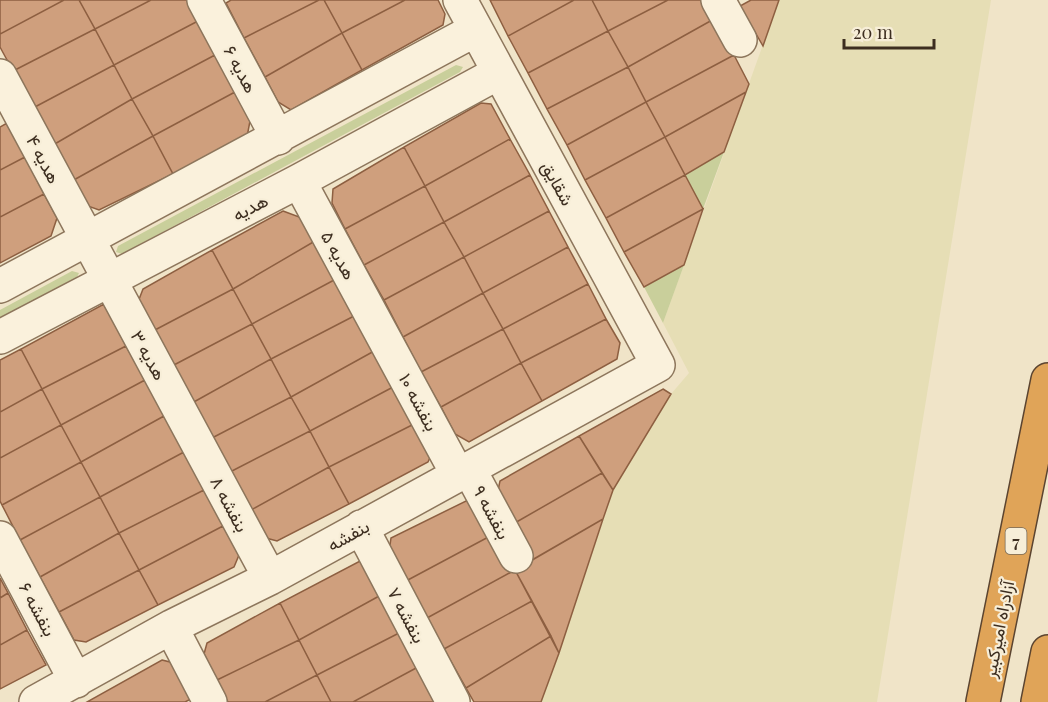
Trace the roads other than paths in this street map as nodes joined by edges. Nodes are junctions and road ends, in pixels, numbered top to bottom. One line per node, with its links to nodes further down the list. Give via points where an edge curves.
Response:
1 (204, 0): 8 (street, هدیه ۶)
2 (459, 0): 4 (street, شقایق)
3 (718, 0): 5 (street)
4 (475, 30): 6 (street, شقایق); 8 (street)
5 (740, 40)
6 (498, 73): 9 (street, هدیه); 15 (street, شقایق)
7 (0, 77): 10 (street, هدیه ۴)
8 (278, 138): 10 (street)
9 (299, 182): 11 (street, هدیه); 13 (street, هدیه ۵)
10 (87, 239): 11 (street, هدیه ۴); 12 (street)
11 (108, 280): 14 (street, هدیه); 17 (street, هدیه ۳)
12 (0, 286)
13 (380, 329): 18 (street, بنفشه ۱۰)
14 (0, 337)
15 (658, 365): 18 (street, بنفشه)
16 (1048, 380): 29 (highway, آزادراه امیرکبیر / 7)
17 (190, 430): 22 (street, بنفشه ۸)
18 (463, 472): 19 (street, بنفشه); 21 (street, بنفشه ۹)
19 (361, 527): 22 (street, بنفشه); 28 (street, بنفشه ۷)
20 (0, 538): 25 (street, بنفشه ۶)
21 (516, 556)
22 (270, 578): 23 (street, بنفشه)
23 (171, 627): 25 (street, بنفشه); 27 (street)
24 (1048, 652): 30 (highway)
25 (76, 681): 26 (street, بنفشه)
26 (36, 702)
27 (210, 702)
28 (453, 702)
29 (983, 702)
30 (1038, 702)

